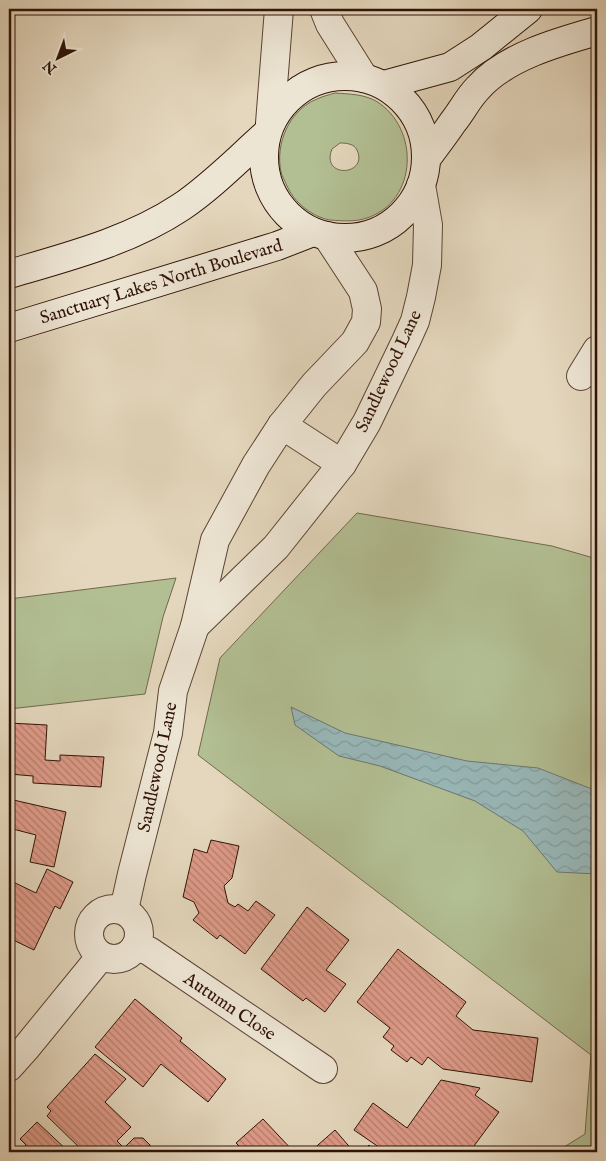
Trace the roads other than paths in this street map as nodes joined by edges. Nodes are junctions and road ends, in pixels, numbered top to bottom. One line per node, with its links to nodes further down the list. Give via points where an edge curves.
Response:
1 (279, 9): 6 (street)
2 (324, 9): 5 (street, via 330,24)
3 (528, 9): 5 (street, via 450,67)
4 (597, 32): 7 (street, via 524,57 490,76 469,98)
5 (374, 81): 6 (street, via 336,75 308,83 286,100); 7 (street, via 402,98 416,116 424,137)
6 (268, 129): 8 (street, via 263,159 267,182 277,203 293,220); 9 (street, via 206,189 158,221 77,254)
7 (424, 172): 8 (street, via 410,206 394,222 373,233 350,238); 14 (street, Sandlewood Lane, via 427,265 415,321 384,388)
8 (320, 234): 10 (street, Sanctuary Lakes North Boulevard); 13 (street, Sandlewood Lane, via 363,291 366,322 355,342)
9 (9, 274)
10 (9, 328)
11 (597, 350): 12 (street)
12 (581, 376)
13 (282, 425): 14 (street); 15 (street, Sandlewood Lane, via 215,540)
14 (342, 464): 15 (street, Sandlewood Lane, via 276,546)
15 (195, 626): 16 (street, Sandlewood Lane, via 173,691 168,733)
16 (124, 910): 17 (street, via 138,925); 18 (street, via 106,909 91,921 89,941)
17 (136, 946): 18 (street, via 120,958); 20 (street, Autumn Close, via 149,951)
18 (101, 956): 19 (street)
19 (9, 1067)
20 (323, 1069)

